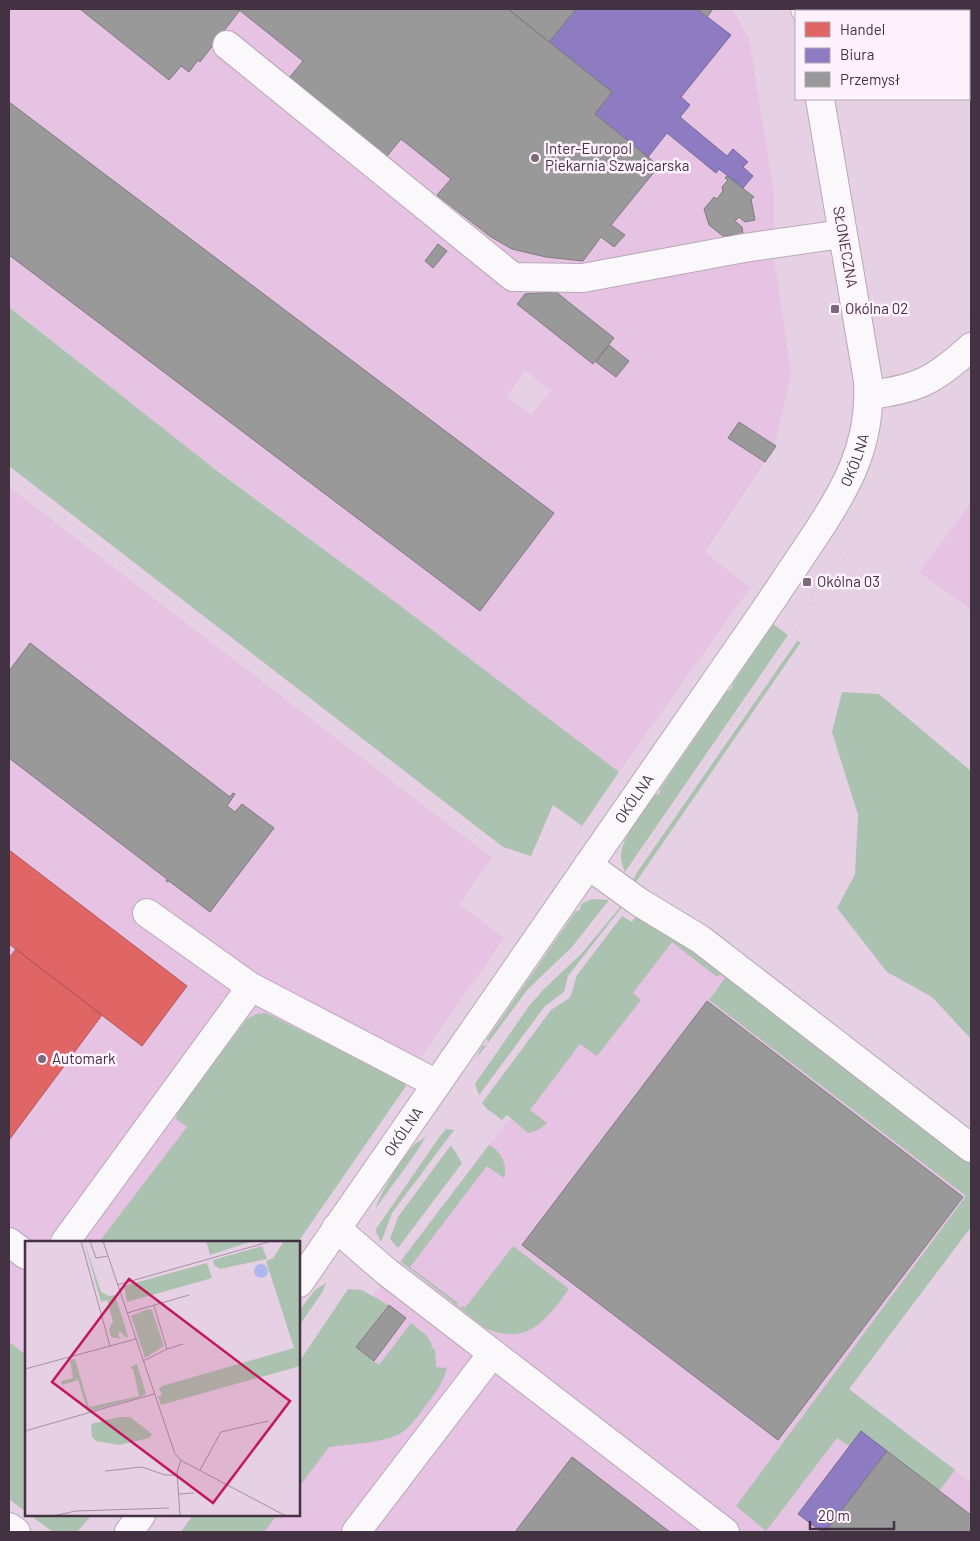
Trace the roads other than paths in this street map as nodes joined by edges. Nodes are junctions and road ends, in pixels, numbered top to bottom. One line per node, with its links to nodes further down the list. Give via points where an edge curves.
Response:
1 (227, 44): 3 (street, via 513,277 583,278 744,248)
2 (820, 100): 3 (street, SŁONECZNA)
3 (842, 234): 5 (street, SŁONECZNA)
4 (971, 347): 5 (street, via 954,363 923,383 904,390)
5 (869, 395): 6 (street, OKÓLNA, via 858,456 838,501)
6 (588, 865): 9 (street, OKÓLNA); 10 (street, via 639,902 700,939)
7 (148, 913): 8 (street)
8 (251, 987): 9 (street); 12 (street)
9 (437, 1084): 11 (street, OKÓLNA)
10 (971, 1148)
11 (336, 1228): 15 (street, OKÓLNA); 16 (street, via 386,1272)
12 (66, 1241)
13 (9, 1242): 14 (street)
14 (25, 1254)
15 (300, 1282)
16 (492, 1354): 21 (street); 22 (street)
17 (140, 1516): 20 (street)
18 (9, 1526): 19 (street)
19 (16, 1532)
20 (129, 1532)
21 (356, 1532)
22 (726, 1532)

